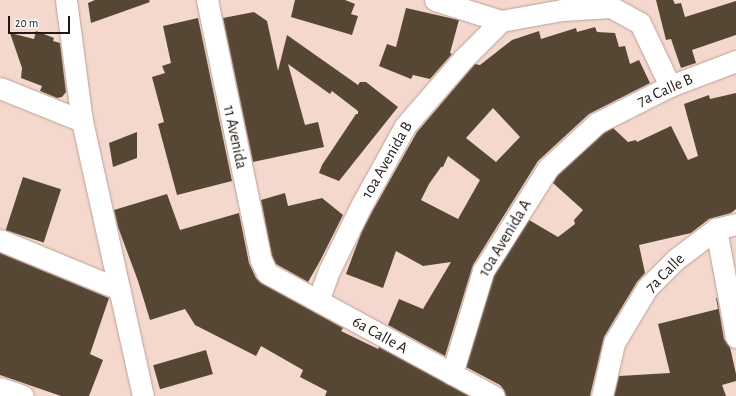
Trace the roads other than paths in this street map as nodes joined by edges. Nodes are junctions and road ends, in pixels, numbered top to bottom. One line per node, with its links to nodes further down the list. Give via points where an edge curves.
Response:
1 (66, 0): 8 (street)
2 (207, 0): 13 (street, 11 Avenida, via 261,260)
3 (435, 0): 4 (street)
4 (501, 21): 6 (street, via 562,10 611,7 640,23); 15 (street, 10a Avenida B, via 405,126 362,204 329,271)
5 (736, 62): 6 (street, 7a Calle B)
6 (670, 86): 9 (street, 7a Calle B)
7 (0, 88): 8 (street)
8 (82, 121): 14 (street)
9 (597, 124): 17 (street, 10a Avenida A, via 548,168 482,271)
10 (736, 224): 11 (street, 7a Calle)
11 (716, 230): 16 (street); 22 (street, 7a Calle, via 676,259 648,288 614,343)
12 (0, 240): 14 (street)
13 (267, 273): 15 (street, 6a Calle A)
14 (119, 289): 20 (street)
15 (318, 301): 17 (street, 6a Calle A)
16 (736, 337)
17 (452, 374): 21 (street, 6a Calle A)
18 (0, 388): 19 (street)
19 (23, 396)
20 (142, 396)
21 (494, 396)
22 (602, 396)

